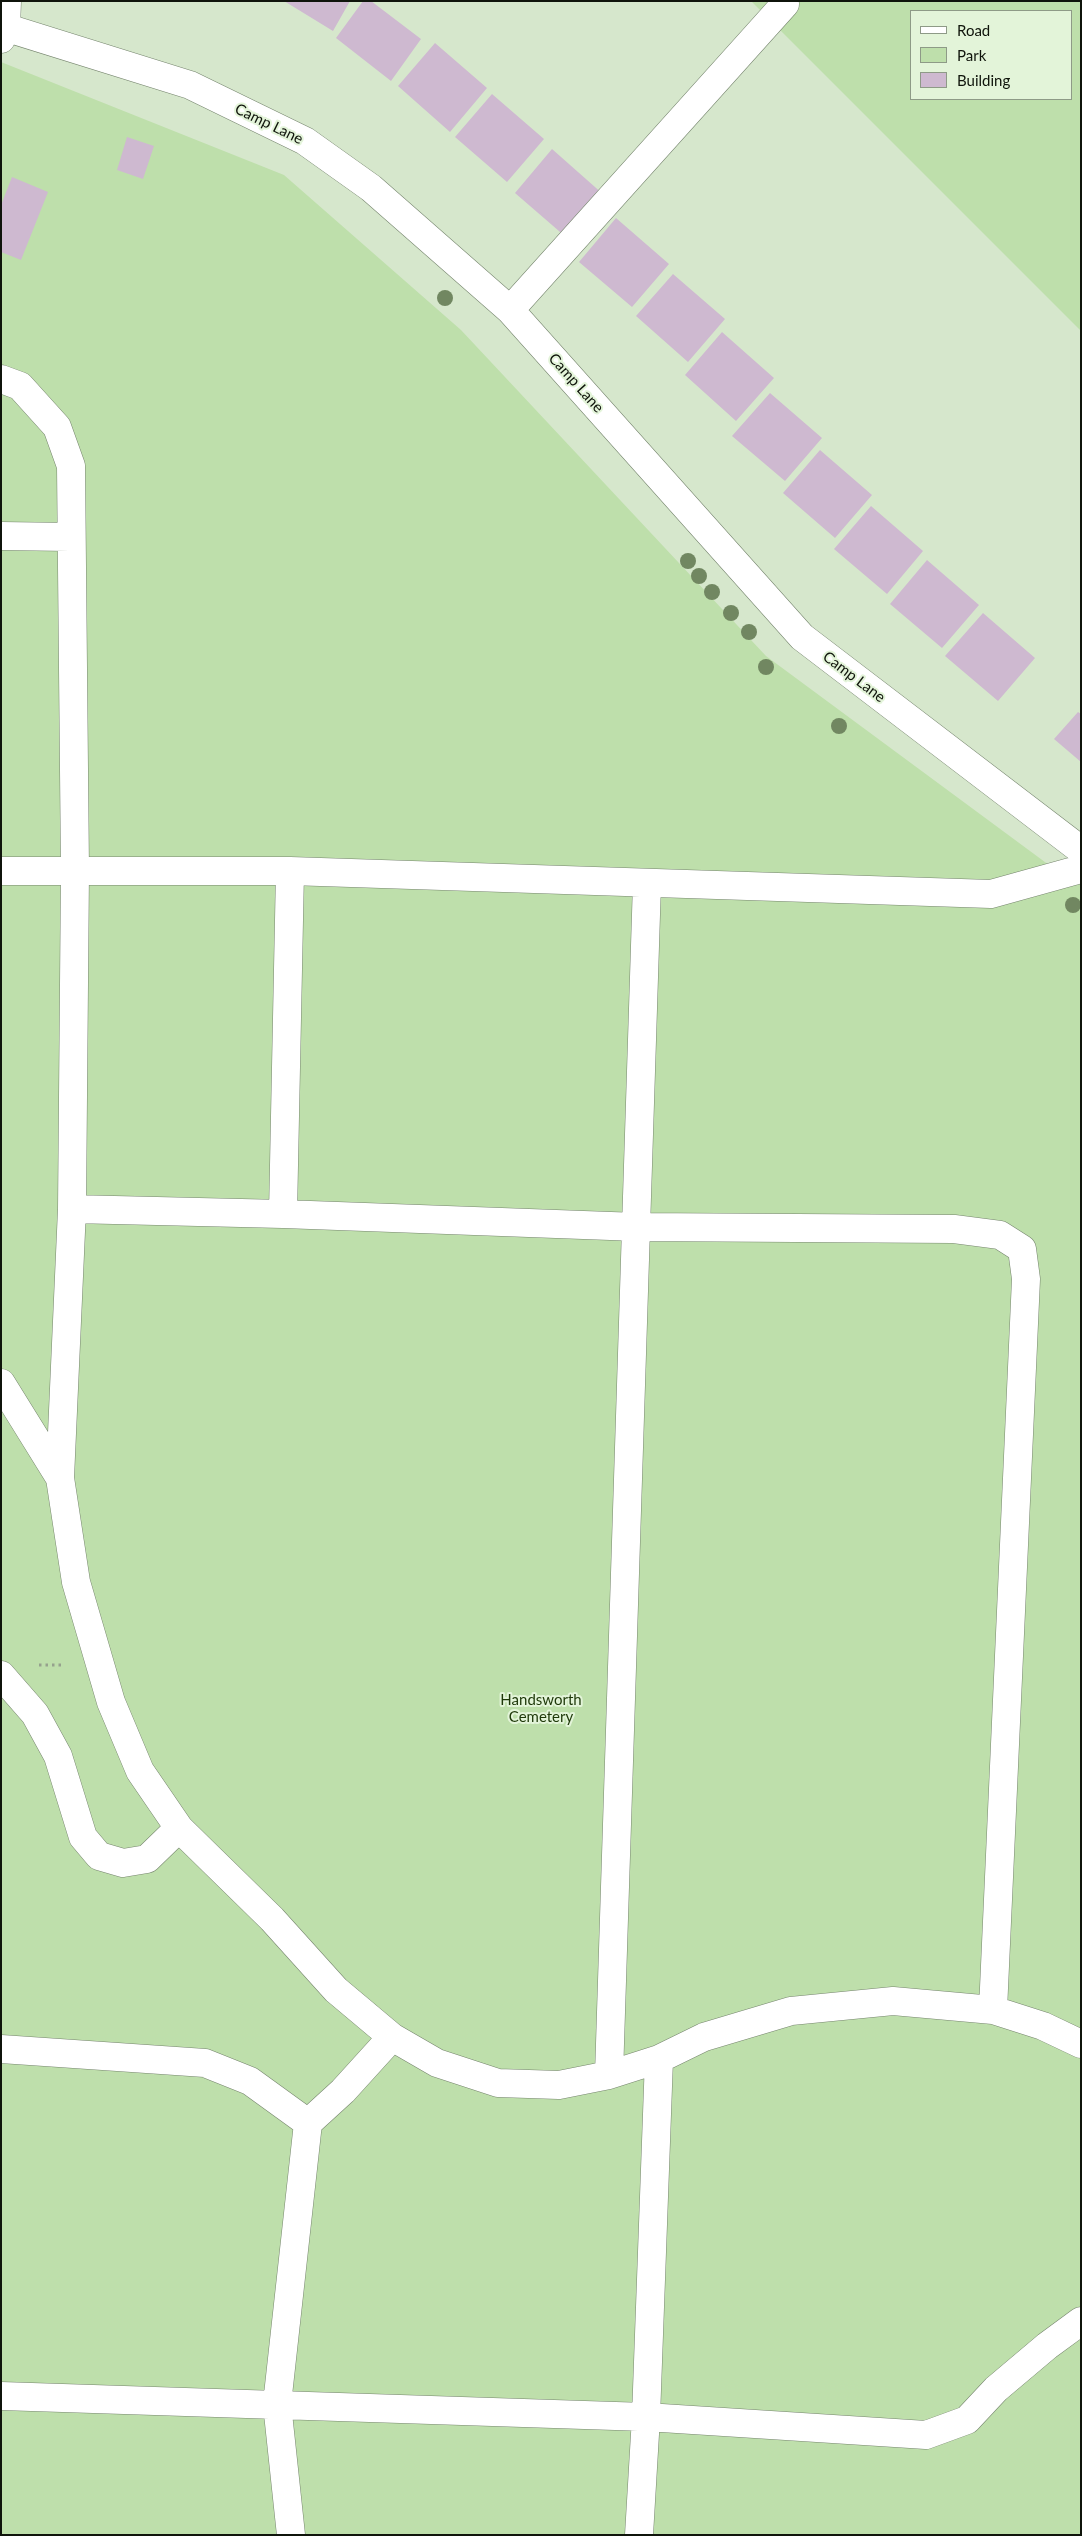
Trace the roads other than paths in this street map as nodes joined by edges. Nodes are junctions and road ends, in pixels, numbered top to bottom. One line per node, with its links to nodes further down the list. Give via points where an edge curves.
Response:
1 (785, 4): 3 (street)
2 (4, 23): 3 (street, Camp Lane, via 190,85 305,141 372,188)
3 (510, 310): 7 (street, Camp Lane, via 802,637)
4 (1, 380): 6 (street, via 20,386 57,427 71,466)
5 (1, 536): 6 (street)
6 (70, 537): 10 (street)
7 (1081, 850)
8 (1081, 869): 12 (street, via 992,894)
9 (1, 871): 10 (street)
10 (75, 871): 11 (street); 13 (street)
11 (290, 871): 12 (street); 14 (street)
12 (647, 883): 15 (street)
13 (72, 1209): 14 (street); 17 (street)
14 (283, 1214): 15 (street)
15 (638, 1227): 20 (street, via 954,1230 1000,1235 1022,1249 1026,1279); 25 (street)
16 (1, 1383): 17 (street)
17 (60, 1478): 19 (street, via 76,1582 110,1702 140,1771)
18 (1, 1675): 19 (street, via 35,1714 58,1756 83,1836 99,1856 123,1864 147,1858)
19 (179, 1828): 21 (street, via 272,1919 336,1990)
20 (993, 2010): 22 (street, via 1043,2026); 24 (street, via 893,2001 791,2011 704,2037)
21 (392, 2037): 25 (street, via 437,2063 498,2083 559,2085); 26 (street, via 344,2090)
22 (1081, 2044)
23 (1, 2049): 26 (street, via 205,2063 250,2081)
24 (659, 2059): 25 (street); 30 (street)
25 (609, 2075)
26 (308, 2123): 29 (street)
27 (1081, 2322): 30 (street, via 996,2389 967,2420 926,2435)
28 (1, 2396): 29 (street)
29 (277, 2404): 30 (street); 31 (street)
30 (646, 2417): 32 (street)
31 (291, 2535)
32 (639, 2535)

